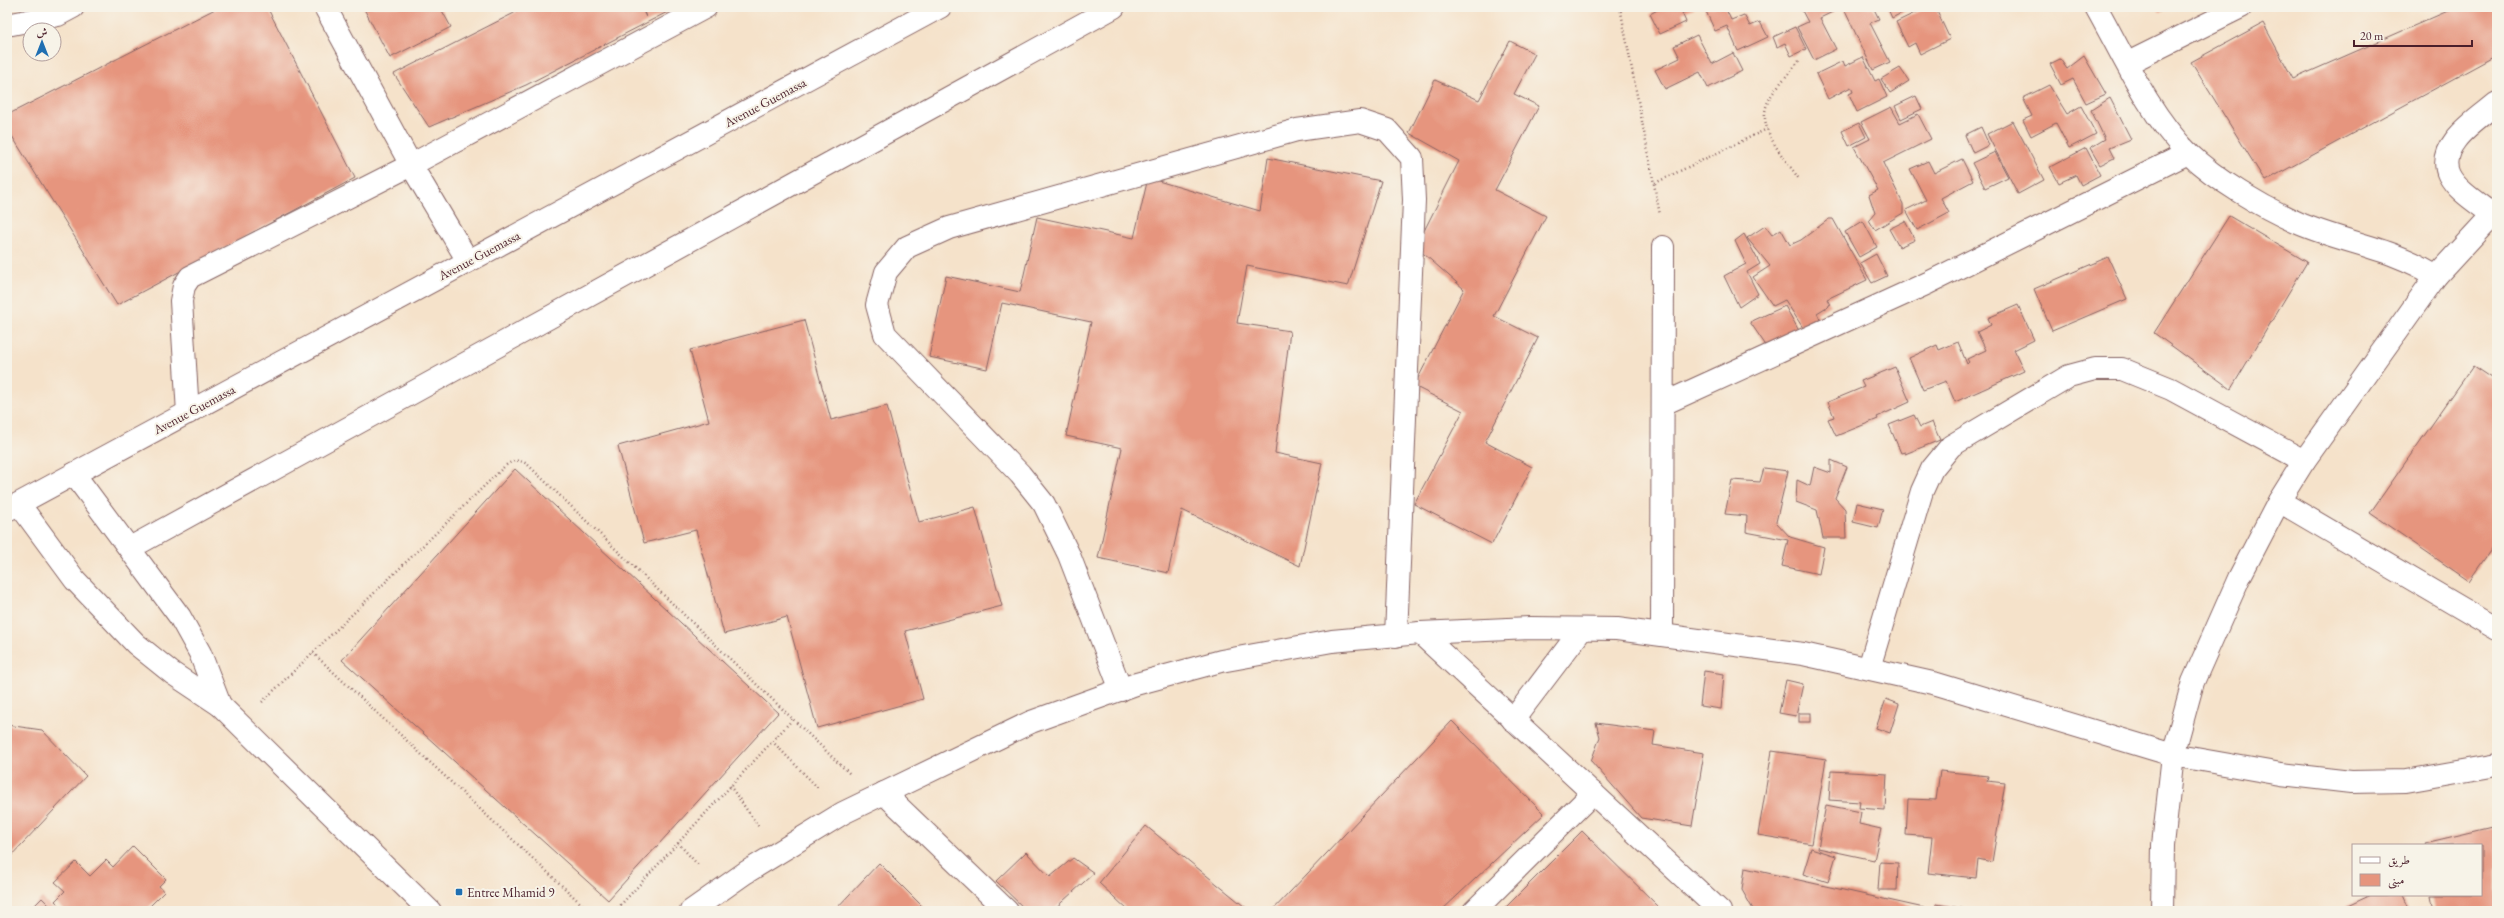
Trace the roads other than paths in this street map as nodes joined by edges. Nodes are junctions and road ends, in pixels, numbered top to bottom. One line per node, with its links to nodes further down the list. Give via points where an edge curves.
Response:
1 (73, 7): 8 (street, via 58,14)
2 (325, 7): 12 (street)
3 (706, 7): 12 (street)
4 (940, 7): 15 (street, Avenue Guemassa)
5 (1114, 7): 23 (street)
6 (2096, 7): 9 (street)
7 (2241, 7): 9 (street)
8 (7, 23)
9 (2128, 63): 11 (street, via 2150,101)
10 (2497, 103): 13 (street, via 2458,137 2450,148 2446,162 2449,175 2458,186)
11 (2188, 153): 16 (street, via 2222,179 2297,222 2403,257); 17 (street, via 1928,283)
12 (411, 165): 15 (street); 18 (street, via 190,277 184,286 181,301)
13 (2495, 212): 16 (street)
14 (1663, 247): 17 (street)
15 (468, 261): 18 (street, Avenue Guemassa)
16 (2436, 276): 19 (street)
17 (1663, 404): 27 (street)
18 (188, 413): 20 (street, Avenue Guemassa)
19 (2304, 461): 21 (street); 29 (street, via 2171,389 2122,370 2095,369 2069,376 1951,446 1932,469 1922,491)
20 (74, 474): 22 (street, Avenue Guemassa); 23 (street)
21 (2279, 501): 25 (street); 33 (street, via 2239,578 2193,682)
22 (13, 507): 31 (street, via 75,580 136,644 172,673)
23 (130, 548): 31 (street, via 180,617 200,653)
24 (1582, 629): 26 (street, via 1530,628); 27 (street); 32 (street)
25 (2497, 629)
26 (1420, 633): 28 (street); 32 (street)
27 (1662, 634): 29 (street, via 1802,654)
28 (1396, 636): 30 (street, via 1332,641 1221,661); 30 (street, via 1414,200 1412,158 1387,130 1360,122 1297,130 949,228 907,247 886,272 877,305 885,334 1020,474 1044,504 1069,555)
29 (1869, 668): 33 (street, via 1937,684)
30 (1121, 690): 36 (street, via 1031,722)
31 (220, 705): 37 (street)
32 (1513, 720): 35 (street)
33 (2173, 755): 34 (street, via 2281,774 2351,782 2406,781); 42 (street, via 2163,845)
34 (2497, 765)
35 (1593, 793): 40 (street); 41 (street)
36 (879, 796): 38 (street, via 843,813 777,853); 39 (street)
37 (430, 911)
38 (691, 911)
39 (1007, 911)
40 (1474, 911)
41 (1720, 911)
42 (2162, 911)

